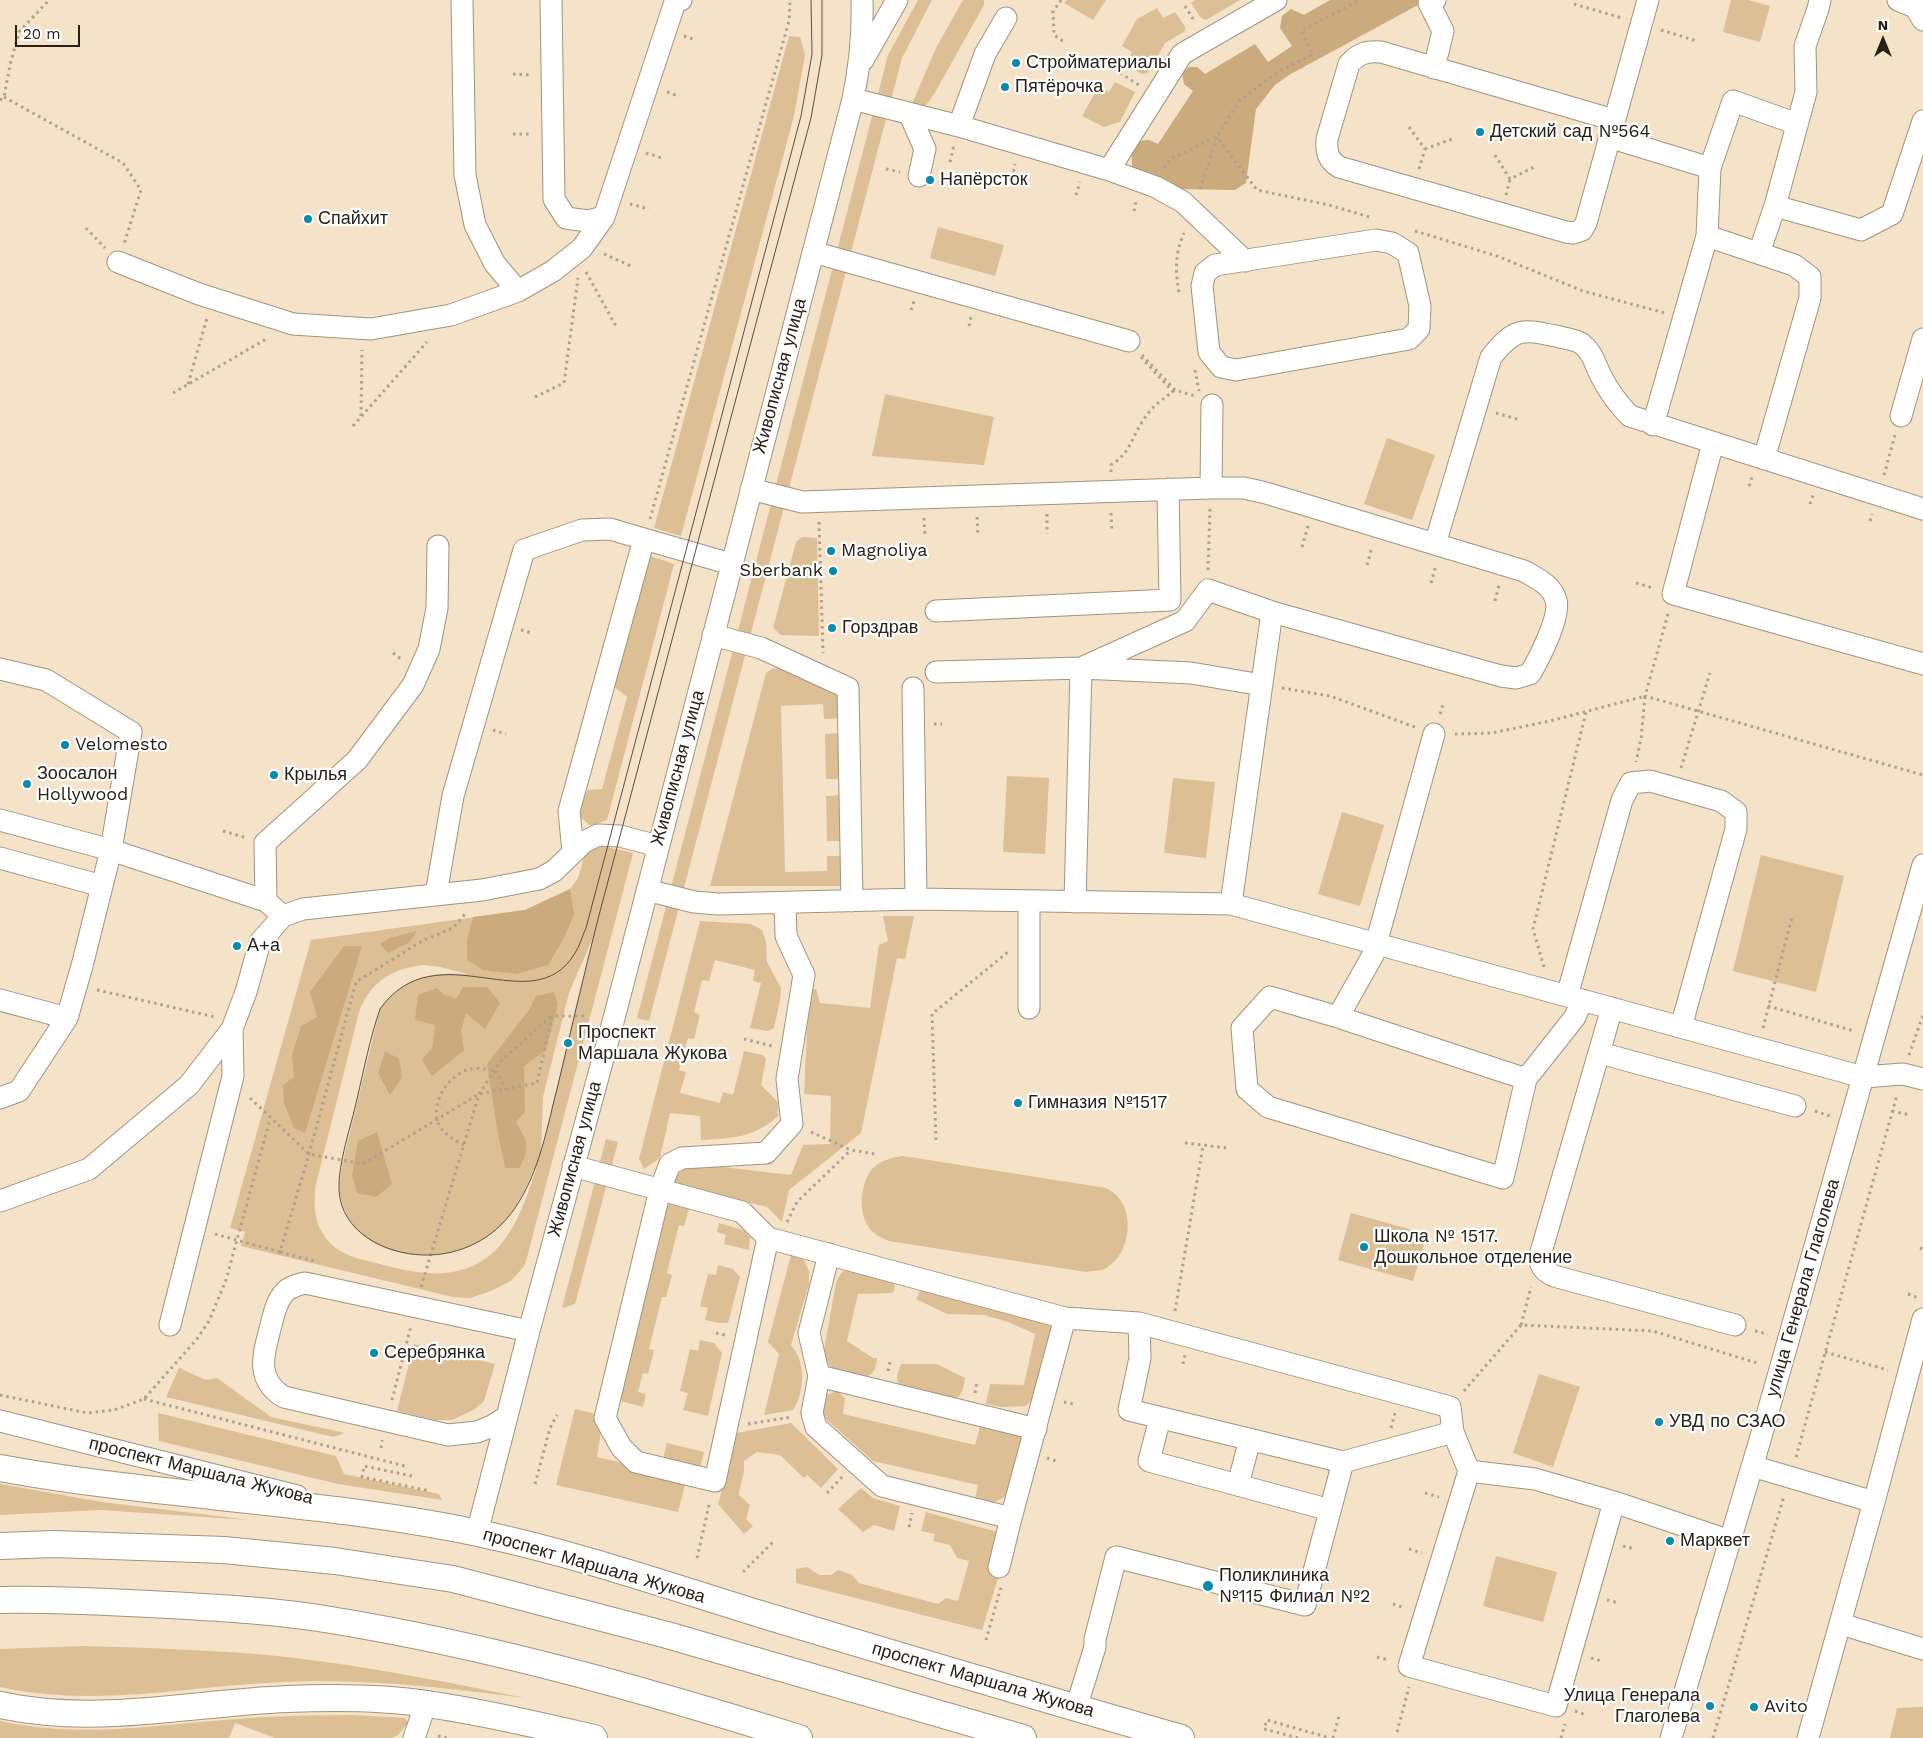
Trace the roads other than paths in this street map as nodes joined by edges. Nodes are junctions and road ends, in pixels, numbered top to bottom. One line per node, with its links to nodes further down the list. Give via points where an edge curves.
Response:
1 (462, 0): 31 (street, via 465,175 475,225 495,264)
2 (551, 0): 25 (street, via 554,199 566,218 588,221)
3 (862, 0): 13 (street, Живописная улица)
4 (897, 0): 13 (street)
5 (1276, 0): 22 (street, via 1182,54)
6 (1435, 0): 14 (street, via 1429,3 1443,31)
7 (1648, 0): 20 (street)
8 (1898, 0): 12 (street, via 1915,7)
9 (676, 1): 25 (street)
10 (1823, 3): 18 (street, via 1805,46 1806,92)
11 (1006, 18): 19 (street, via 985,54)
12 (1923, 20)
13 (860, 65): 15 (street, Живописная улица)
14 (1434, 68): 20 (street); 20 (street, via 1382,52 1358,55 1350,64 1327,139 1326,149 1331,161 1339,167 1412,189 1573,233 1582,230 1586,224)
15 (853, 99): 16 (street); 27 (street, Живописная улица)
16 (909, 113): 19 (street); 23 (street, via 925,149)
17 (1923, 120): 24 (street, via 1892,214 1861,230)
18 (1797, 124): 21 (street, via 1733,101); 24 (street)
19 (959, 126): 22 (street)
20 (1612, 128): 21 (street)
21 (1710, 168): 26 (street)
22 (1109, 170): 29 (street, via 1156,187 1183,202)
23 (909, 174)
24 (1775, 206): 28 (street)
25 (604, 217): 31 (street, via 582,251)
26 (1707, 236): 28 (street); 36 (street)
27 (812, 252): 33 (street); 40 (street, Живописная улица)
28 (1759, 253): 38 (street, via 1794,264 1810,277 1812,288)
29 (1245, 261): 29 (street, via 1376,240 1392,243 1408,253 1420,306 1419,329 1410,339 1236,370 1221,367 1209,352 1202,286 1205,273 1215,265)
30 (118, 262): 31 (street, via 292,324 371,329 451,314)
31 (518, 291)
32 (1923, 339): 35 (street)
33 (1127, 341)
34 (1206, 401): 39 (street)
35 (1901, 416)
36 (1653, 425): 37 (street); 44 (street, via 1630,416 1613,399 1594,357 1581,342 1535,332 1518,332 1505,340 1491,357)
37 (1713, 443): 38 (street); 50 (street, via 1673,594)
38 (1764, 459): 42 (street)
39 (1211, 488): 41 (street); 44 (street, via 1244,488 1266,493)
40 (751, 489): 41 (street, via 802,502); 46 (street, Живописная улица)
41 (1168, 490): 47 (street, via 1170,600)
42 (1923, 509)
43 (644, 539): 46 (street); 60 (street, via 568,811); 65 (street, via 610,529 582,530 524,550 453,796)
44 (1435, 544): 48 (street, via 1524,571 1545,583 1556,600 1556,615 1530,674 1516,678 1500,676)
45 (438, 546): 67 (street, via 436,608 429,649 413,684 357,760 265,843)
46 (731, 564): 49 (street, Живописная улица)
47 (936, 611)
48 (1272, 612): 51 (street, via 1208,590 1185,621); 54 (street)
49 (713, 635): 58 (street, Живописная улица); 68 (street, via 762,648 848,688)
50 (1923, 664)
51 (1081, 668): 53 (street); 54 (street, via 1191,673); 70 (street)
52 (0, 669): 59 (street, via 46,680 131,732)
53 (936, 672)
54 (1262, 685): 72 (street)
55 (913, 688): 66 (street)
56 (1434, 734): 74 (street)
57 (0, 820): 59 (street)
58 (658, 846): 60 (street, via 620,836 598,835); 64 (street, Живописная улица)
59 (111, 850): 63 (street); 67 (street)
60 (573, 852): 65 (street, via 554,871 539,879 482,890)
61 (0, 858): 63 (street)
62 (1923, 865): 85 (street, улица Генерала Глаголева)
63 (102, 886): 80 (street)
64 (647, 890): 71 (street, via 694,902); 89 (street, Живописная улица)
65 (436, 894): 73 (street, via 303,910)
66 (916, 899): 68 (street); 69 (street)
67 (266, 901): 73 (street)
68 (852, 901): 71 (street)
69 (1029, 902): 70 (street); 77 (street)
70 (1075, 902): 72 (street)
71 (785, 903): 90 (street, via 786,936 804,975 787,1079 792,1124 766,1153 682,1158 670,1164)
72 (1231, 904): 74 (street)
73 (283, 916): 81 (street, via 260,942)
74 (1376, 944): 75 (street); 79 (street)
75 (1567, 996): 78 (street); 82 (street, via 1622,800 1631,783 1650,781 1676,788 1721,801 1736,812 1736,829); 86 (street, via 1575,1018)
76 (0, 1000): 80 (street)
77 (1029, 1008)
78 (1612, 1008): 82 (street); 83 (street)
79 (1338, 1017): 86 (street); 86 (street, via 1270,997 1242,1028 1247,1089 1268,1107 1503,1178)
80 (67, 1018): 87 (street, via 19,1090)
81 (234, 1025): 91 (street, via 189,1085 89,1169); 97 (street, via 233,1076)
82 (1681, 1027): 85 (street)
83 (1600, 1053): 88 (street); 98 (street, via 1541,1252 1541,1266 1554,1276)
84 (1913, 1076): 85 (street)
85 (1863, 1077): 108 (street, улица Генерала Глаголева)
86 (1526, 1079)
87 (0, 1098)
88 (1795, 1106)
89 (573, 1166): 90 (street); 99 (street, Живописная улица)
90 (660, 1190): 92 (street, via 742,1212); 92 (street, via 606,1418 622,1447 636,1462 715,1481)
91 (0, 1201)
92 (773, 1240): 93 (street)
93 (829, 1254): 94 (street); 100 (street, via 809,1334)
94 (1066, 1318): 96 (street); 104 (street)
95 (1923, 1319): 113 (street)
96 (1139, 1323): 102 (street, via 1140,1358 1129,1410); 105 (street, via 1450,1406)
97 (170, 1325)
98 (1735, 1325)
99 (529, 1331): 101 (street, Живописная улица); 101 (street, via 305,1283 285,1292 277,1302 263,1368 274,1390 284,1397 448,1435 477,1432)
100 (820, 1376): 104 (street); 116 (street, via 812,1413 816,1427 882,1486)
101 (506, 1417): 117 (street, Живописная улица)
102 (1160, 1418): 106 (street); 111 (street, via 1149,1461)
103 (0, 1421): 115 (street, проспект Маршала Жукова)
104 (1036, 1429): 116 (street)
105 (1453, 1432): 107 (street); 110 (street)
106 (1250, 1439): 107 (street); 111 (street)
107 (1343, 1462): 114 (street)
108 (1752, 1466): 113 (street); 118 (street, улица Генерала Глаголева)
109 (0, 1468): 115 (main road, via 160,1492)
110 (1469, 1471): 112 (street, via 1535,1479); 112 (street, via 1409,1666 1556,1706)
111 (1238, 1485): 114 (street)
112 (1614, 1502): 118 (street)
113 (1874, 1502): 122 (street)
114 (1330, 1510): 126 (street, via 1305,1605 1116,1557 1095,1647)
115 (375, 1516): 117 (main road, проспект Маршала Жукова)
116 (1011, 1518): 120 (street)
117 (477, 1533): 126 (main road, проспект Маршала Жукова, via 557,1552)
118 (1730, 1541): 132 (street, улица Генерала Глаголева)
119 (0, 1546): 130 (main road, via 54,1544 224,1550 335,1560 453,1579 667,1635)
120 (1001, 1572)
121 (0, 1600): 129 (main road, via 57,1599 207,1607 329,1619 456,1643 638,1690)
122 (1841, 1624): 123 (street); 133 (street)
123 (1923, 1648)
124 (0, 1704): 125 (main road, via 80,1715 287,1699)
125 (426, 1704): 127 (street); 128 (main road, via 520,1720)
126 (1076, 1708): 131 (main road, проспект Маршала Жукова)
127 (414, 1738)
128 (594, 1738)
129 (799, 1738)
130 (1023, 1738)
131 (1181, 1738)
132 (1671, 1738)
133 (1808, 1738)

